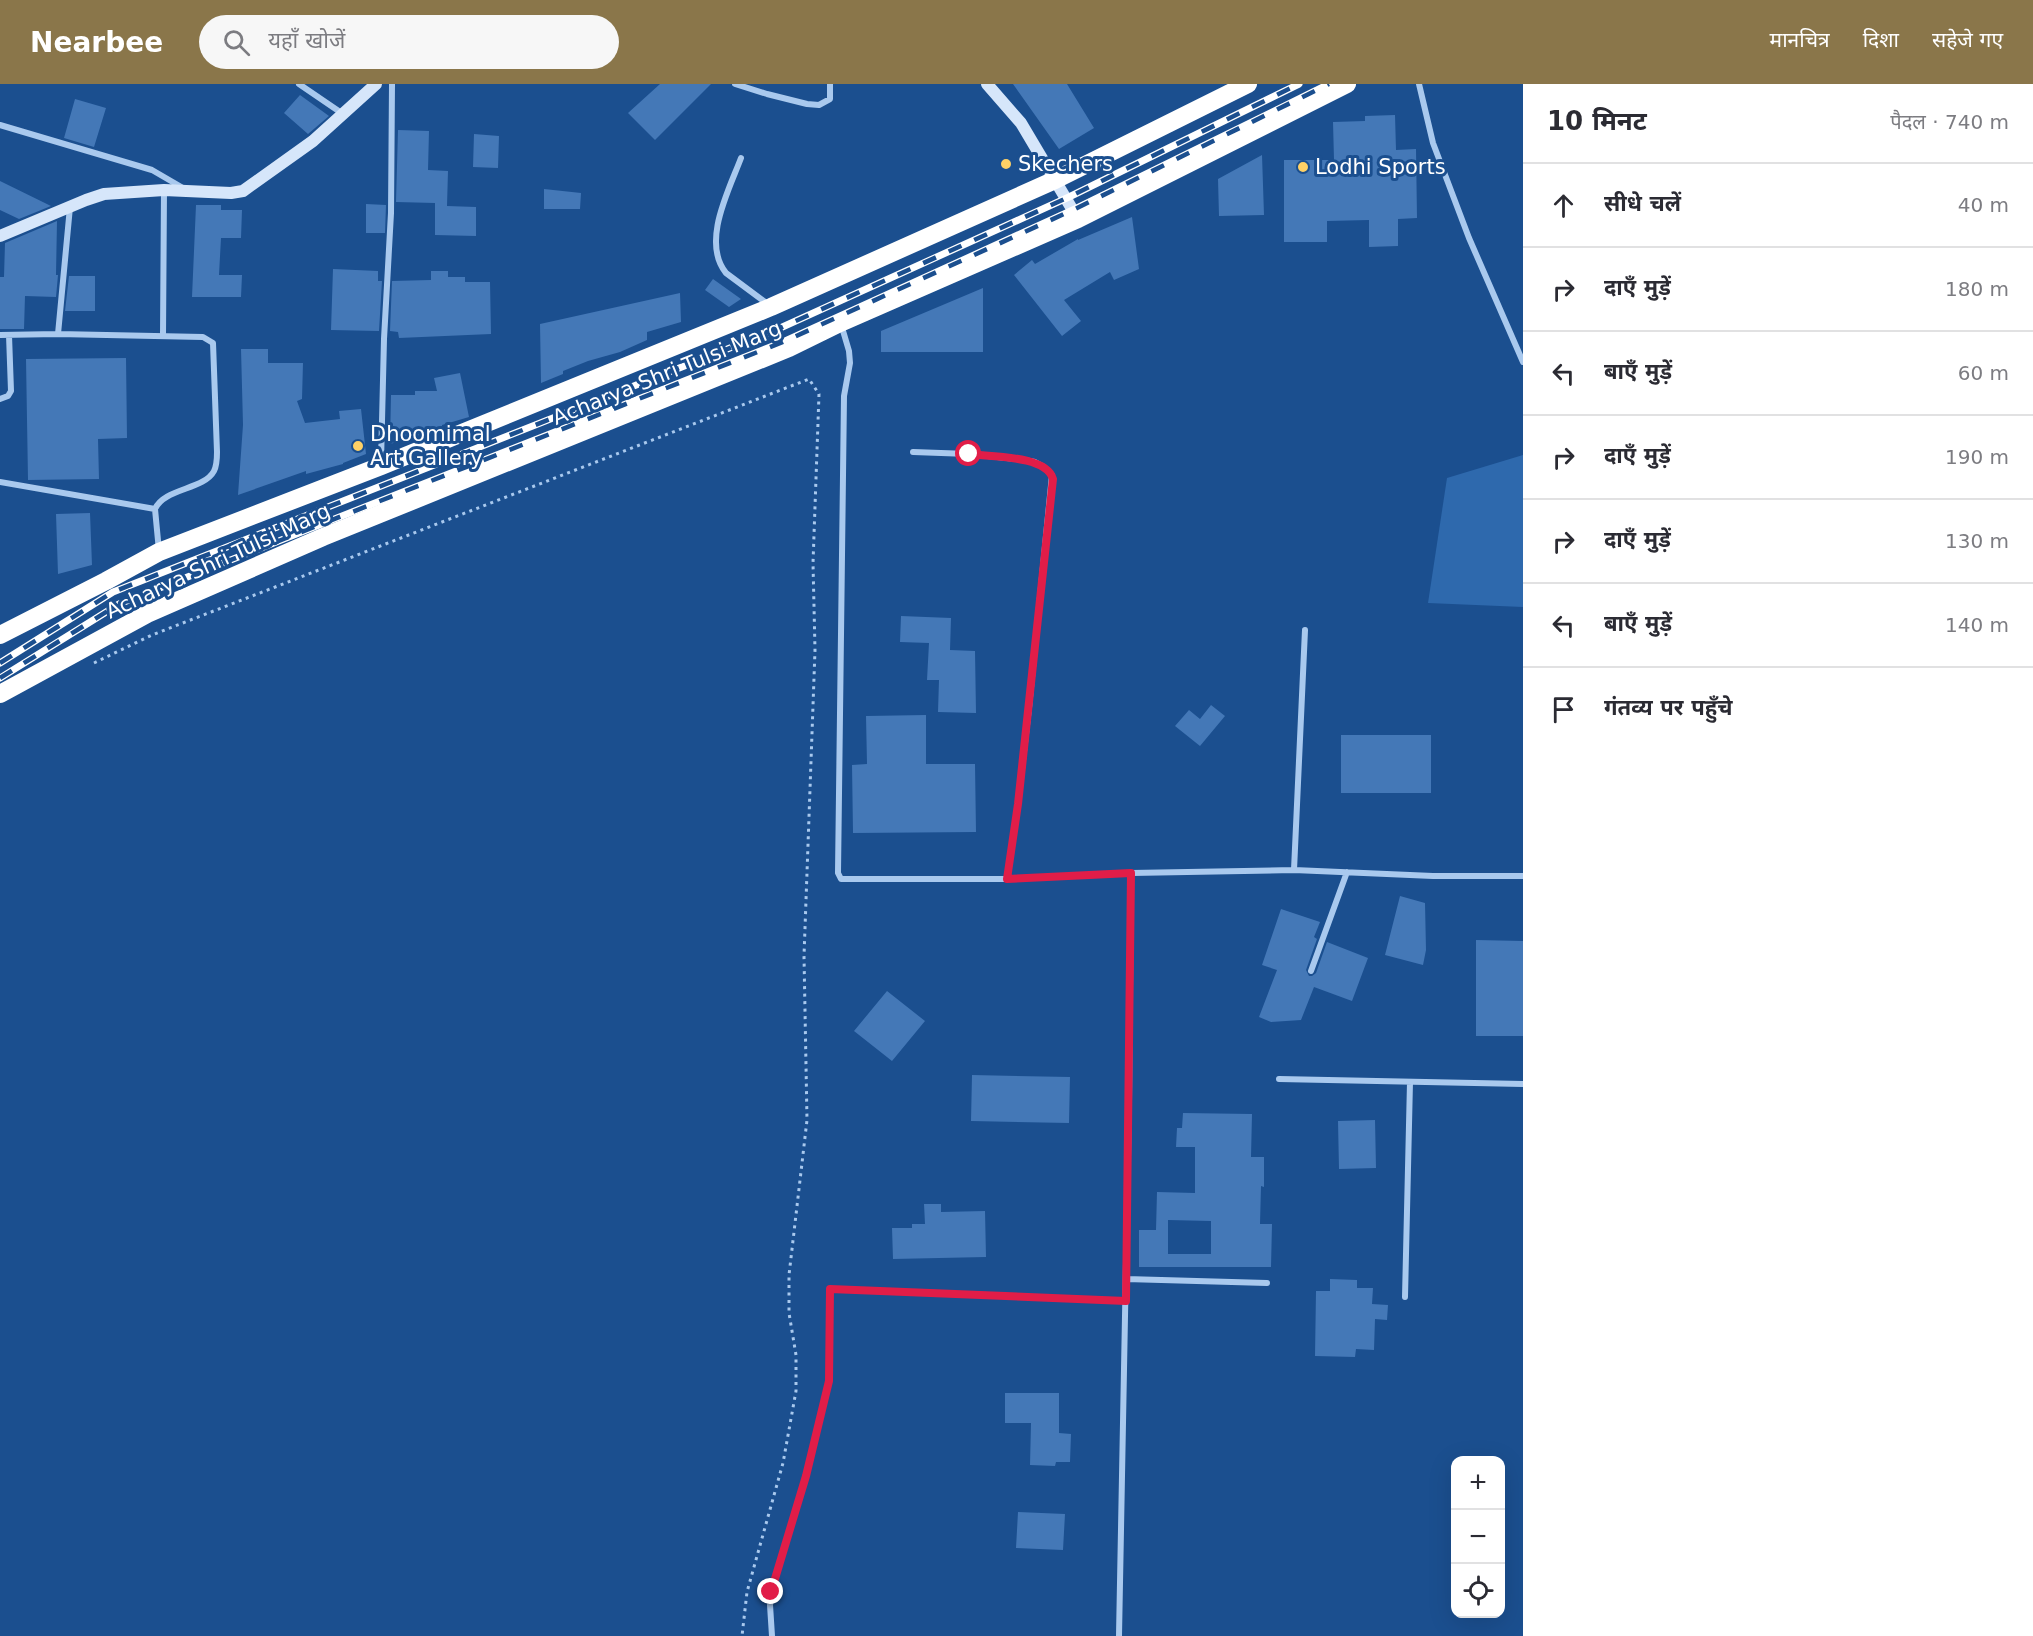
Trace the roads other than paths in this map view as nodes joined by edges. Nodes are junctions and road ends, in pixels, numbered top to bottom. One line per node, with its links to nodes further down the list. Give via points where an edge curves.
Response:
1 (299, 84): 10 (street)
2 (376, 84): 10 (street)
3 (392, 84): 28 (street)
4 (735, 84): 5 (street, via 819,105 830,99)
5 (830, 84)
6 (987, 84): 13 (street, via 1021,123)
7 (1248, 84): 13 (highway, Acharya Shri Tulsi Marg)
8 (1347, 84): 17 (highway, Acharya Shri Tulsi Marg)
9 (1419, 84): 25 (street, via 1437,154)
10 (344, 114): 15 (street, via 314,141 243,191)
11 (0, 125): 15 (street, via 152,170)
12 (741, 158): 19 (street, via 723,207 715,249 726,273)
13 (1054, 180): 17 (street); 19 (highway, Acharya Shri Tulsi Marg)
14 (164, 190): 15 (street); 16 (street, via 104,194); 24 (street)
15 (186, 190)
16 (70, 206): 18 (street); 21 (street)
17 (1078, 219): 20 (highway, Acharya Shri Tulsi Marg)
18 (0, 236)
19 (771, 307): 28 (highway, Acharya Shri Tulsi Marg)
20 (840, 323): 34 (highway, Acharya Shri Tulsi Marg, via 789,348 323,537 147,614); 39 (street, via 850,363 844,396 838,875 843,880)
21 (58, 334): 23 (street); 24 (street)
22 (0, 335): 23 (street)
23 (9, 335): 26 (street, via 11,391)
24 (163, 336): 30 (street, via 203,337 213,343 217,452 212,474 165,498)
25 (1523, 362)
26 (0, 399)
27 (913, 452): 39 (street, via 1024,460 1035,462 1052,475)
28 (381, 466): 31 (highway, Acharya Shri Tulsi Marg)
29 (0, 482): 30 (street)
30 (155, 509): 31 (street)
31 (159, 552): 33 (highway, Acharya Shri Tulsi Marg)
32 (1305, 630): 35 (street)
33 (0, 635)
34 (0, 694)
35 (1294, 870): 36 (street); 37 (street)
36 (1347, 872): 38 (street); 40 (street)
37 (1131, 873): 39 (street); 44 (street)
38 (1523, 876)
39 (1007, 879)
40 (1311, 971)
41 (1279, 1079): 42 (street)
42 (1410, 1082): 43 (street); 46 (street)
43 (1523, 1084)
44 (1126, 1278): 45 (street); 47 (street)
45 (1267, 1283)
46 (1404, 1297)
47 (1126, 1301): 48 (street, via 830,1289 829,1381 806,1476 772,1586); 49 (street)
48 (772, 1636)
49 (1119, 1636)

